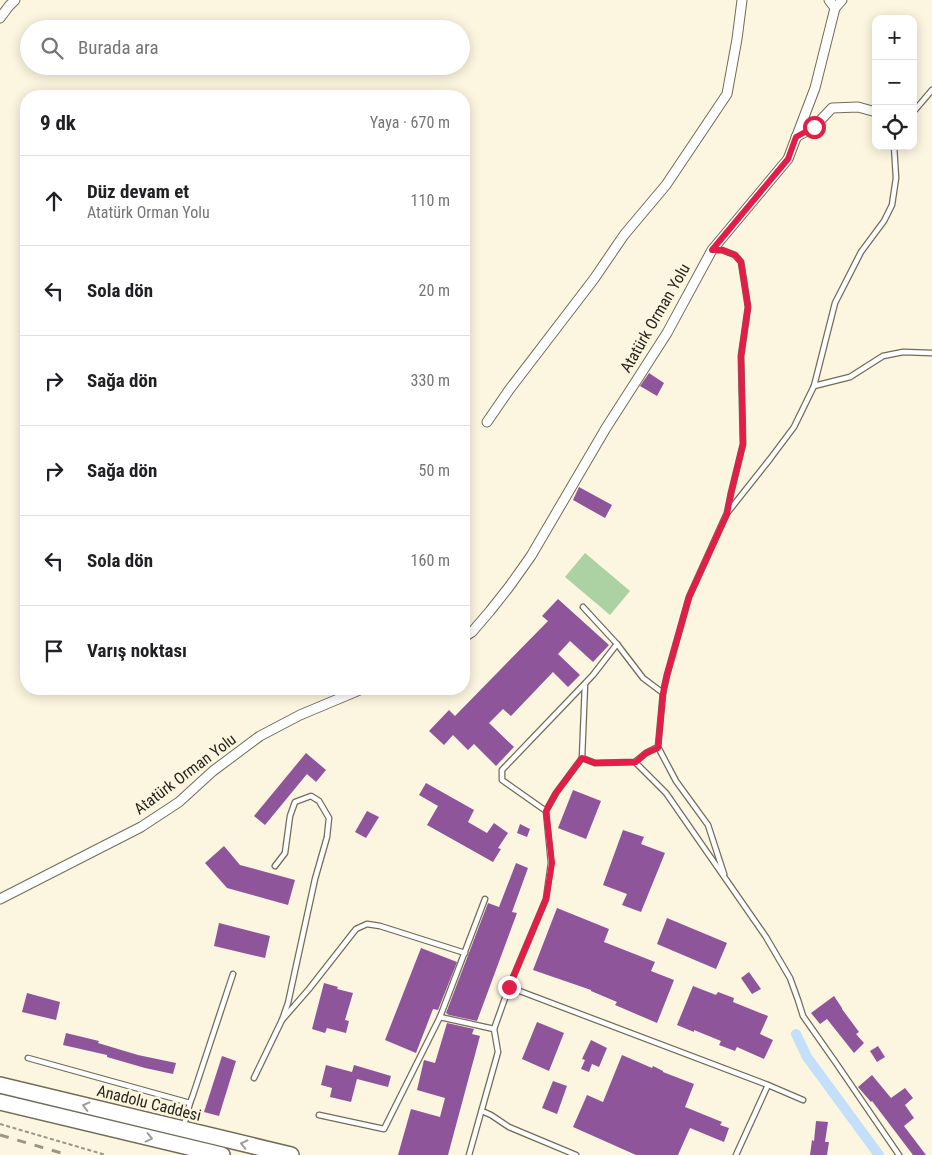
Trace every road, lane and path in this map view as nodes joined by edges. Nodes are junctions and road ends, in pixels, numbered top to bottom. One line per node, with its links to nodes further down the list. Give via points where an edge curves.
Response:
1 (15, 0): 6 (street)
2 (742, 0): 15 (street, via 727,94 666,185 624,235)
3 (829, 0): 5 (street)
4 (842, 0): 5 (street)
5 (835, 8): 10 (street, Atatürk Orman Yolu, via 815,88)
6 (0, 18)
7 (932, 90): 8 (lane)
8 (917, 108)
9 (872, 111): 10 (street, via 858,107 832,108 814,127)
10 (796, 137): 12 (street, Atatürk Orman Yolu, via 788,159)
11 (894, 150): 14 (lane, via 896,178 892,205 861,252 835,303)
12 (712, 250): 16 (lane, via 735,255 741,262 748,307 741,356 743,444); 18 (street, Atatürk Orman Yolu, via 667,333 606,428 531,556)
13 (932, 353): 14 (lane, via 903,352 883,356 850,378)
14 (814, 386): 16 (lane, via 794,427)
15 (487, 422)
16 (727, 514): 21 (lane, via 689,597)
17 (584, 607): 19 (lane)
18 (470, 633)
19 (617, 644): 20 (lane); 21 (lane, via 643,678)
20 (585, 684): 24 (lane); 26 (lane, via 502,770 502,780)
21 (663, 693): 23 (lane)
22 (348, 695): 29 (street, Atatürk Orman Yolu, via 260,736 213,771 179,802 141,827)
23 (658, 748): 25 (lane); 28 (lane, via 676,781 708,825)
24 (582, 758): 25 (lane, via 595,763); 26 (lane)
25 (636, 762): 28 (lane, via 666,793)
26 (546, 811): 33 (lane, via 552,863 546,899)
27 (275, 866): 35 (lane, via 285,853 294,802 311,796 329,818 328,837)
28 (726, 879): 54 (lane, via 790,978 803,1016)
29 (0, 899)
30 (485, 899): 31 (lane)
31 (465, 953): 34 (lane); 35 (lane, via 367,924 356,929)
32 (233, 974): 43 (lane)
33 (509, 987): 36 (lane); 39 (lane)
34 (440, 1017): 36 (lane); 45 (lane, via 384,1129)
35 (282, 1020): 38 (lane)
36 (494, 1029): 44 (lane, via 498,1052)
37 (28, 1058): 43 (lane)
38 (254, 1078)
39 (768, 1084): 41 (lane); 53 (lane)
40 (0, 1085): 47 (highway, Anadolu Caddesi, one-way to 40)
41 (803, 1100)
42 (0, 1102): 49 (highway, Anadolu Caddesi, one-way to 49)
43 (190, 1103): 47 (lane)
44 (482, 1112): 51 (lane); 52 (lane)
45 (319, 1115)
46 (0, 1124): 48 (path)
47 (182, 1129): 50 (highway, Anadolu Caddesi, one-way to 47)
48 (106, 1155)
49 (222, 1155)
50 (291, 1155)
51 (470, 1155)
52 (576, 1155)
53 (736, 1155)
54 (899, 1155)

